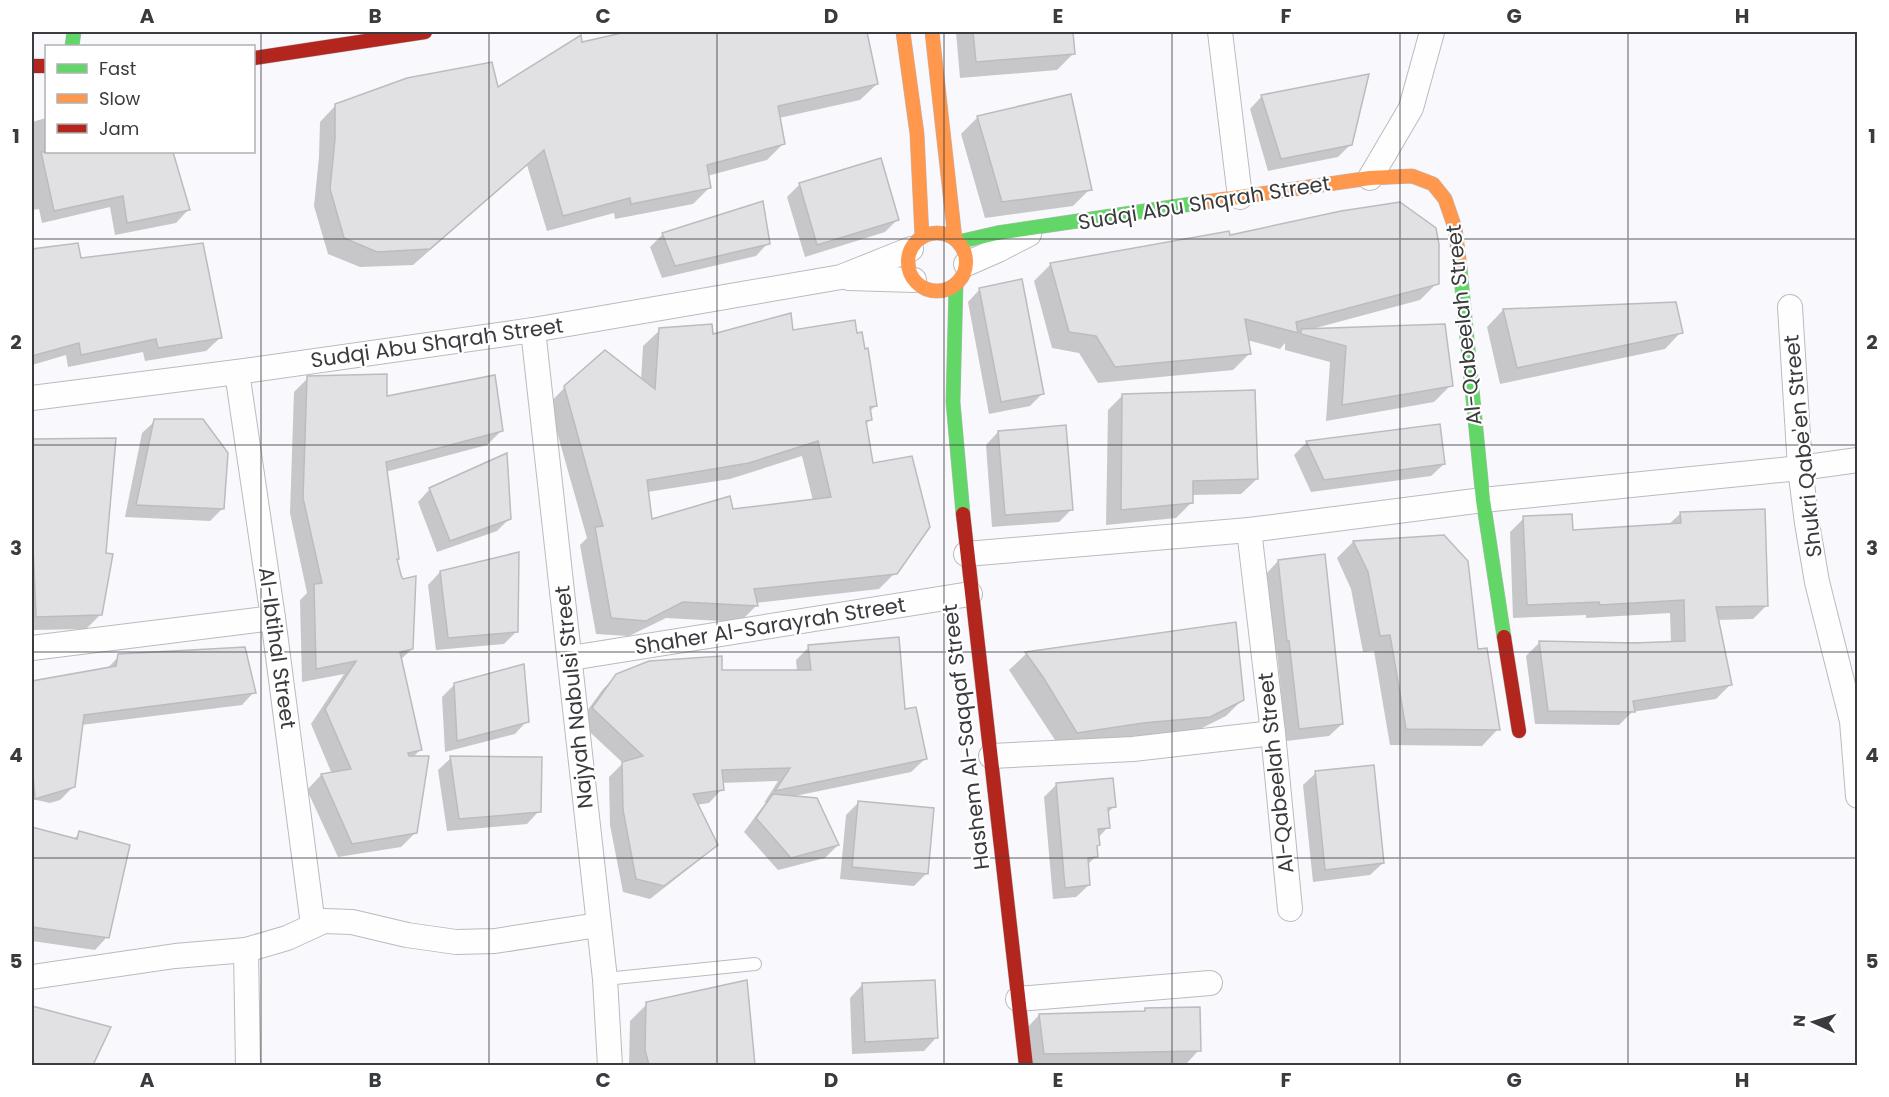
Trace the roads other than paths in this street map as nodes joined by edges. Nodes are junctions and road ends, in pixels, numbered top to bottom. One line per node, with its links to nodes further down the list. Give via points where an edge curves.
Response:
1 (425, 32): 6 (street)
2 (903, 32): 10 (street, via 917,134)
3 (932, 32): 11 (street, Hashem Al-Saqqaf Street)
4 (1220, 32): 8 (street)
5 (1432, 32): 7 (street, via 1411,108)
6 (255, 58)
7 (1370, 178): 8 (street, Sudqi Abu Shqrah Street); 22 (street, Al-Qabeelah Street, via 1411,175 1426,180 1439,188 1453,216)
8 (1240, 197): 9 (street, Sudqi Abu Shqrah Street)
9 (1038, 228): 11 (street, Sudqi Abu Shqrah Street, via 998,250)
10 (917, 243): 11 (street, via 939,233 948,235); 12 (street, Sudqi Abu Shqrah Street); 13 (street, via 908,259 909,270)
11 (959, 257): 13 (street, via 945,290); 19 (street, Hashem Al-Saqqaf Street)
12 (841, 277): 13 (street, Sudqi Abu Shqrah Street); 15 (street, Sudqi Abu Shqrah Street)
13 (921, 289)
14 (1790, 307): 21 (street, Shukri Qabe'en Street)
15 (533, 330): 17 (street, Sudqi Abu Shqrah Street); 28 (street, Najyah Nabulsi Street)
16 (941, 356): 19 (street, Hashem Al-Saqqaf Street)
17 (237, 372): 18 (street, Sudqi Abu Shqrah Street); 26 (street, Al-Ibtihal Street)
18 (32, 398)
19 (953, 402): 24 (street, Hashem Al-Saqqaf Street)
20 (1857, 460): 21 (street)
21 (1800, 468): 22 (street); 29 (street, Shukri Qabe'en Street, via 1817,582)
22 (1483, 500): 23 (street); 30 (street, Al-Qabeelah Street)
23 (1249, 530): 24 (street); 31 (street, Al-Qabeelah Street)
24 (966, 554): 25 (street, Hashem Al-Saqqaf Street)
25 (970, 594): 28 (street, Shaher Al-Sarayrah Street); 32 (street, Hashem Al-Saqqaf Street)
26 (273, 618): 27 (street); 35 (street, Al-Ibtihal Street)
27 (32, 648)
28 (571, 658): 36 (street, Najyah Nabulsi Street)
29 (1855, 721): 33 (street, Shukri Qabe'en Street)
30 (1520, 731)
31 (1273, 734): 32 (street, via 1133,749); 34 (street, Al-Qabeelah Street)
32 (991, 756): 42 (street, Hashem Al-Saqqaf Street)
33 (1857, 796)
34 (1290, 909)
35 (313, 925): 36 (street, via 324,921 352,922 456,942 495,941); 37 (street, via 287,938)
36 (598, 925): 40 (street, Najyah Nabulsi Street)
37 (246, 950): 39 (street); 43 (street)
38 (755, 964): 40 (lane)
39 (32, 977)
40 (605, 979): 44 (street, Najyah Nabulsi Street)
41 (1210, 983): 42 (street)
42 (1018, 999): 45 (street, Hashem Al-Saqqaf Street)
43 (248, 1065)
44 (610, 1065)
45 (1026, 1065)

